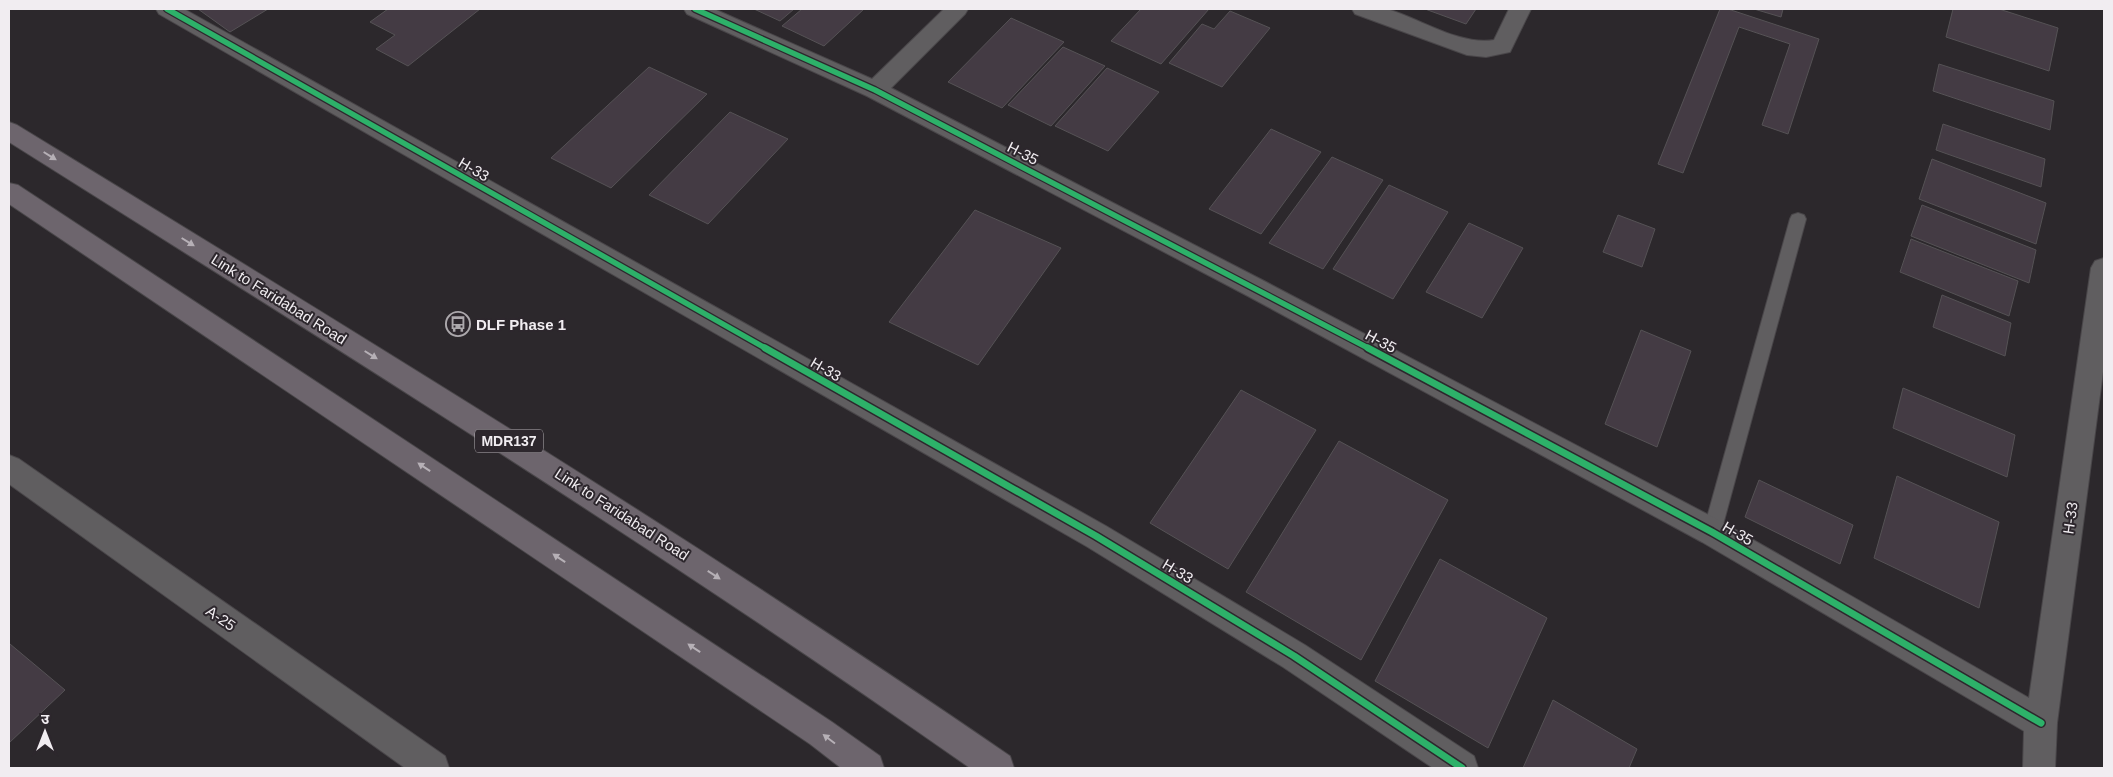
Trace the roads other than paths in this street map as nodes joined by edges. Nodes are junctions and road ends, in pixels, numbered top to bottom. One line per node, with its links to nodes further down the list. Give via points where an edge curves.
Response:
1 (167, 9): 17 (street, H-33, via 1096,536 1294,656)
2 (695, 9): 6 (street, H-35)
3 (958, 9): 6 (street)
4 (1363, 9): 5 (street, via 1467,48 1486,50 1502,46)
5 (1520, 9)
6 (875, 90): 12 (street, H-35, via 1256,288)
7 (9, 131): 16 (main road, Link to Faridabad Road / MDR137, one-way to 16, via 547,464 873,679)
8 (9, 192): 15 (main road, one-way to 8, via 805,722)
9 (1798, 219): 12 (lane)
10 (2104, 268): 13 (street, H-33)
11 (9, 468): 14 (street, A-25)
12 (1712, 532): 13 (street, H-35)
13 (2041, 723): 18 (street, H-33)
14 (433, 768)
15 (868, 768)
16 (998, 768)
17 (1462, 768)
18 (2039, 768)

